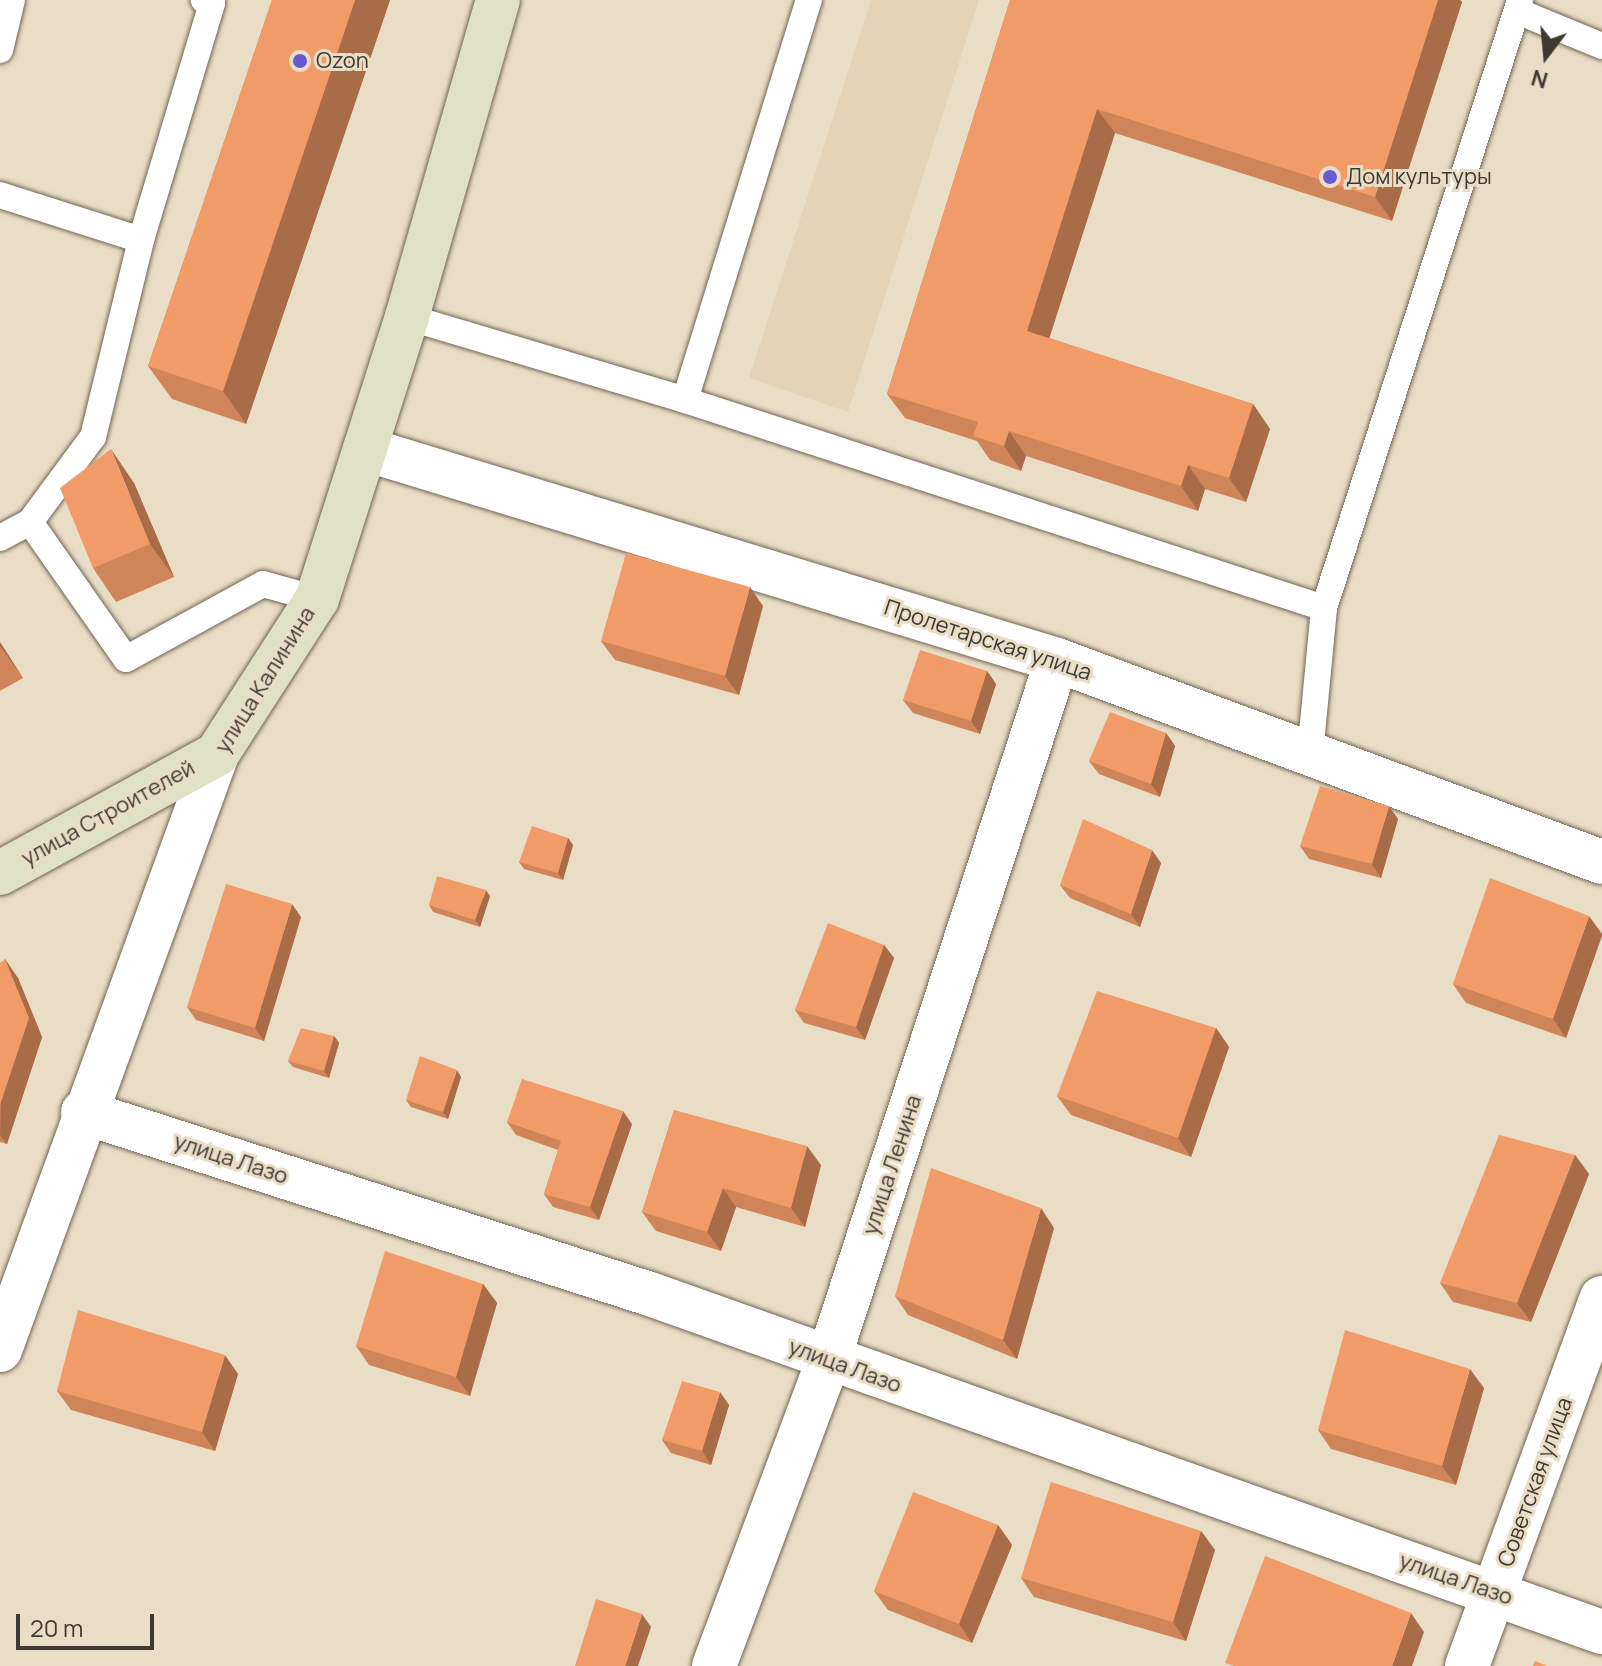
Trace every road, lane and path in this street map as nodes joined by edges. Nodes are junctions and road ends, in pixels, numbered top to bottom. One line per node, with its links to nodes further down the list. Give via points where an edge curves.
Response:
1 (12, 0): 7 (lane)
2 (204, 0): 9 (lane, via 212,3)
3 (498, 0): 10 (main road, улица Калинина)
4 (809, 0): 11 (lane)
5 (1518, 5): 6 (lane); 16 (lane)
6 (1602, 46)
7 (0, 50)
8 (0, 195): 9 (lane)
9 (141, 240): 13 (lane, via 93,437)
10 (407, 317): 11 (lane); 12 (main road, улица Калинина)
11 (685, 400): 16 (lane)
12 (365, 449): 15 (main road, улица Калинина); 17 (street, Пролетарская улица)
13 (30, 522): 14 (lane); 15 (lane, via 126,659 263,584)
14 (0, 538)
15 (317, 599): 18 (main road, улица Калинина)
16 (1324, 608): 19 (lane)
17 (1057, 660): 19 (street, Пролетарская улица); 25 (street, улица Ленина)
18 (217, 754): 21 (main road, улица Строителей); 22 (street, улица Калинина)
19 (1310, 754): 20 (street, Пролетарская улица)
20 (1602, 862)
21 (0, 873)
22 (83, 1112): 24 (street, улица Калинина); 25 (street, улица Лазо, via 650,1294)
23 (1602, 1298): 26 (street, Советская улица)
24 (0, 1350)
25 (828, 1361): 26 (street, улица Лазо); 28 (street, улица Ленина)
26 (1495, 1592): 27 (street, улица Лазо); 29 (street, Советская улица)
27 (1602, 1632)
28 (714, 1666)
29 (1467, 1666)

